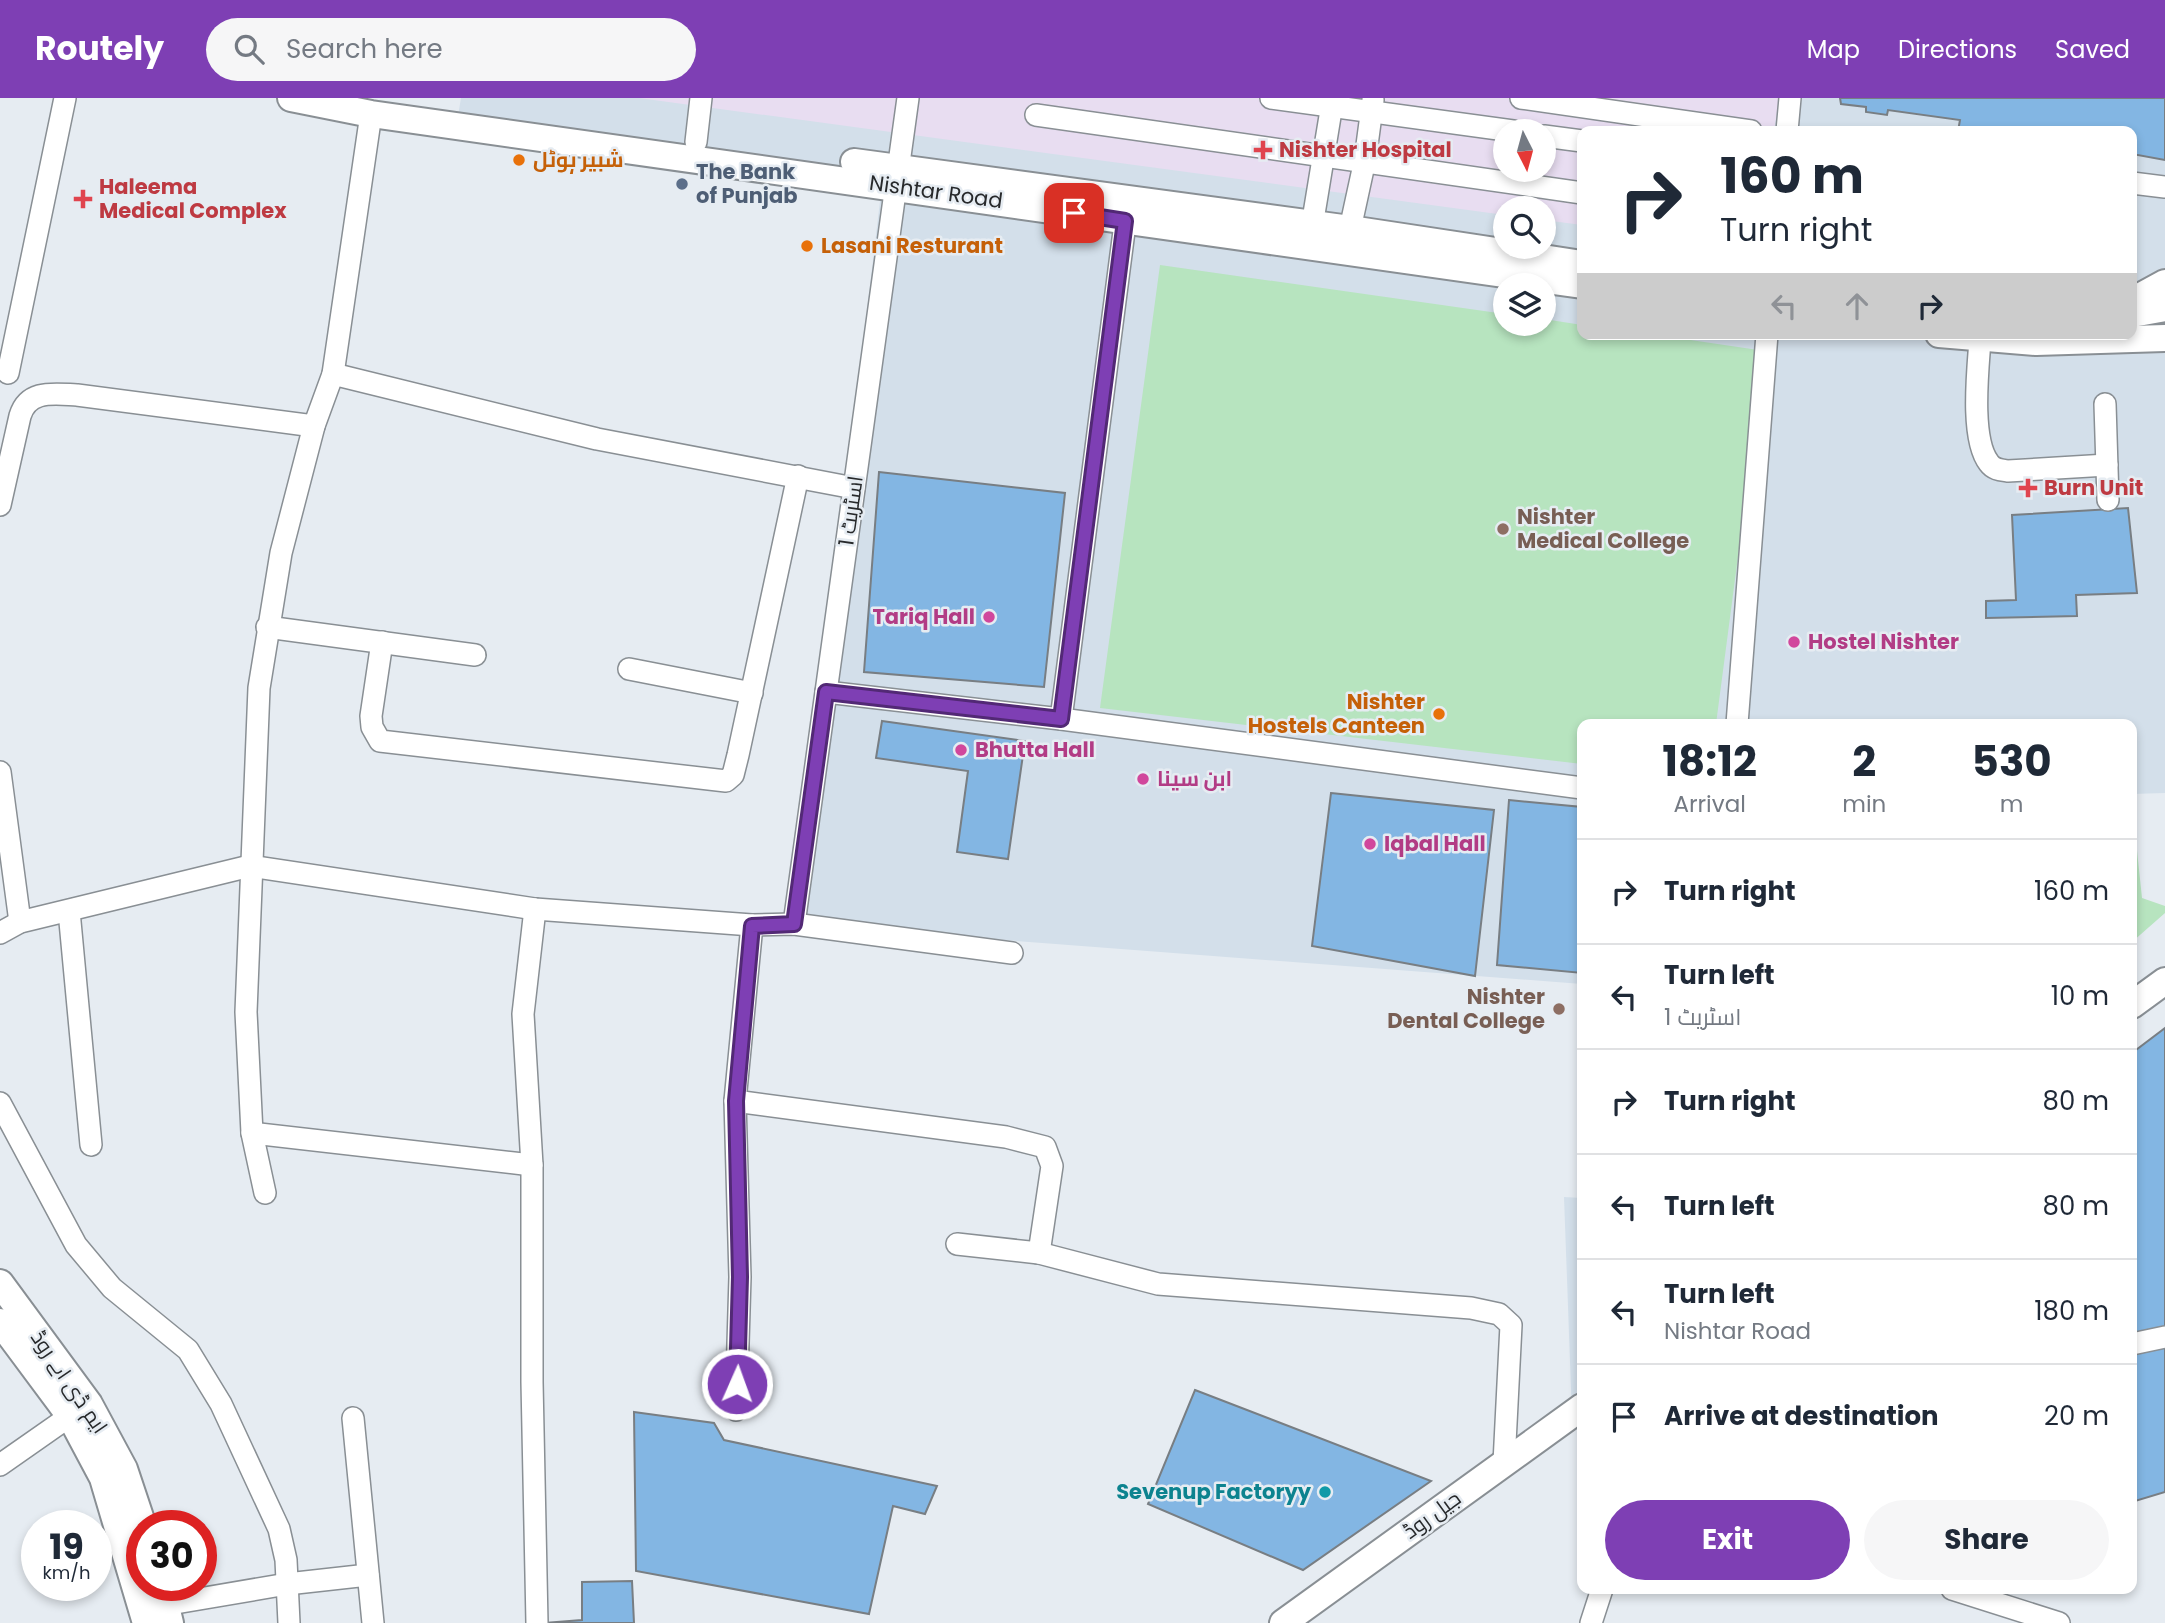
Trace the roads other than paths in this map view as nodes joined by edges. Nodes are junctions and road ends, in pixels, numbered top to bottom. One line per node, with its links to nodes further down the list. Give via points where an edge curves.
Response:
1 (65, 98): 38 (street)
2 (291, 98): 10 (main road, Nishtar Road)
3 (701, 98): 17 (street)
4 (908, 98): 20 (street, اسٹریٹ 1)
5 (1270, 98): 8 (street)
6 (1521, 98): 12 (street)
7 (1790, 98): 13 (street)
8 (1333, 102): 9 (street); 18 (street)
9 (1372, 105): 14 (street); 19 (street)
10 (379, 106): 17 (main road, Nishtar Road); 20 (main road, Nishtar Road); 39 (street)
11 (1036, 115): 18 (street)
12 (1716, 126)
13 (1787, 126)
14 (1493, 127)
15 (1556, 137): 16 (street)
16 (1577, 140)
17 (695, 142): 20 (main road, Nishtar Road)
18 (1324, 155): 19 (street); 25 (street)
19 (1365, 160): 23 (street); 26 (street)
20 (897, 177): 24 (main road, Nishtar Road); 44 (street, اسٹریٹ 1)
21 (2137, 184): 22 (street)
22 (2165, 187)
23 (1577, 191)
24 (1126, 211): 25 (main road, Nishtar Road); 26 (main road, Nishtar Road); 53 (street)
25 (1312, 226): 26 (main road, Nishtar Road)
26 (1350, 240): 27 (main road, Nishtar Road); 29 (main road, Nishtar Road)
27 (1577, 263)
28 (2165, 283): 30 (main road)
29 (1577, 284)
30 (2137, 298)
31 (2165, 308): 32 (main road)
32 (2137, 313)
33 (2137, 338): 34 (main road)
34 (2165, 338)
35 (1767, 340): 54 (street)
36 (1980, 340): 37 (main road); 42 (street, via 1975,401 1989,463 2008,471)
37 (2083, 340)
38 (8, 373)
39 (333, 374): 41 (street); 43 (street, via 597,439)
40 (2105, 404): 42 (street)
41 (314, 426): 46 (street, via 77,395 31,398 20,416); 47 (street)
42 (2107, 465): 45 (street)
43 (798, 476): 44 (street); 52 (street)
44 (854, 488): 51 (street, اسٹریٹ 1)
45 (2108, 500)
46 (0, 505)
47 (267, 627): 48 (street); 57 (street, via 259,688)
48 (382, 642): 49 (street); 52 (street, via 371,716 375,736 389,744 726,781 733,775)
49 (475, 655)
50 (629, 669): 52 (street)
51 (826, 692): 53 (street); 61 (street, اسٹریٹ 1)
52 (752, 693)
53 (1061, 719): 56 (street)
54 (1737, 719)
55 (0, 772): 60 (street)
56 (1577, 787)
57 (250, 866): 58 (street); 59 (street); 69 (street, via 246,1012)
58 (536, 909): 62 (street); 71 (street, via 523,1014)
59 (69, 911): 60 (street); 70 (street)
60 (20, 922): 63 (street)
61 (794, 924): 62 (street); 64 (street)
62 (752, 926): 67 (street)
63 (0, 933)
64 (1012, 953)
65 (2165, 981): 66 (main road)
66 (2137, 1001)
67 (736, 1101): 74 (street, via 1006,1137 1045,1147 1052,1166); 79 (street, via 740,1277)
68 (0, 1103): 87 (street, via 76,1245 112,1288 188,1350 221,1404 279,1529)
69 (252, 1133): 71 (street); 72 (street)
70 (92, 1145)
71 (532, 1165): 93 (street)
72 (265, 1193)
73 (957, 1244): 74 (street)
74 (1039, 1253): 83 (street, via 1158,1284 1471,1308 1499,1314 1511,1325)
75 (0, 1283): 85 (main road, ایم ڈی اے روڈ, via 89,1404 124,1469)
76 (0, 1322): 81 (main road, ایم ڈی اے روڈ)
77 (2165, 1336): 78 (street)
78 (2137, 1343)
79 (736, 1410)
80 (1577, 1411): 83 (main road, جیل روڈ)
81 (70, 1416): 84 (street); 90 (main road, ایم ڈی اے روڈ, via 103,1478)
82 (353, 1418): 86 (street)
83 (1504, 1463): 94 (main road, جیل روڈ)
84 (0, 1465)
85 (138, 1510)
86 (368, 1575): 87 (street); 92 (street)
87 (287, 1584): 90 (street); 91 (street)
88 (1600, 1594): 95 (street)
89 (1968, 1594): 96 (street)
90 (157, 1609)
91 (289, 1623)
92 (373, 1623)
93 (537, 1623)
94 (1283, 1623)
95 (1591, 1623)
96 (2059, 1623)

